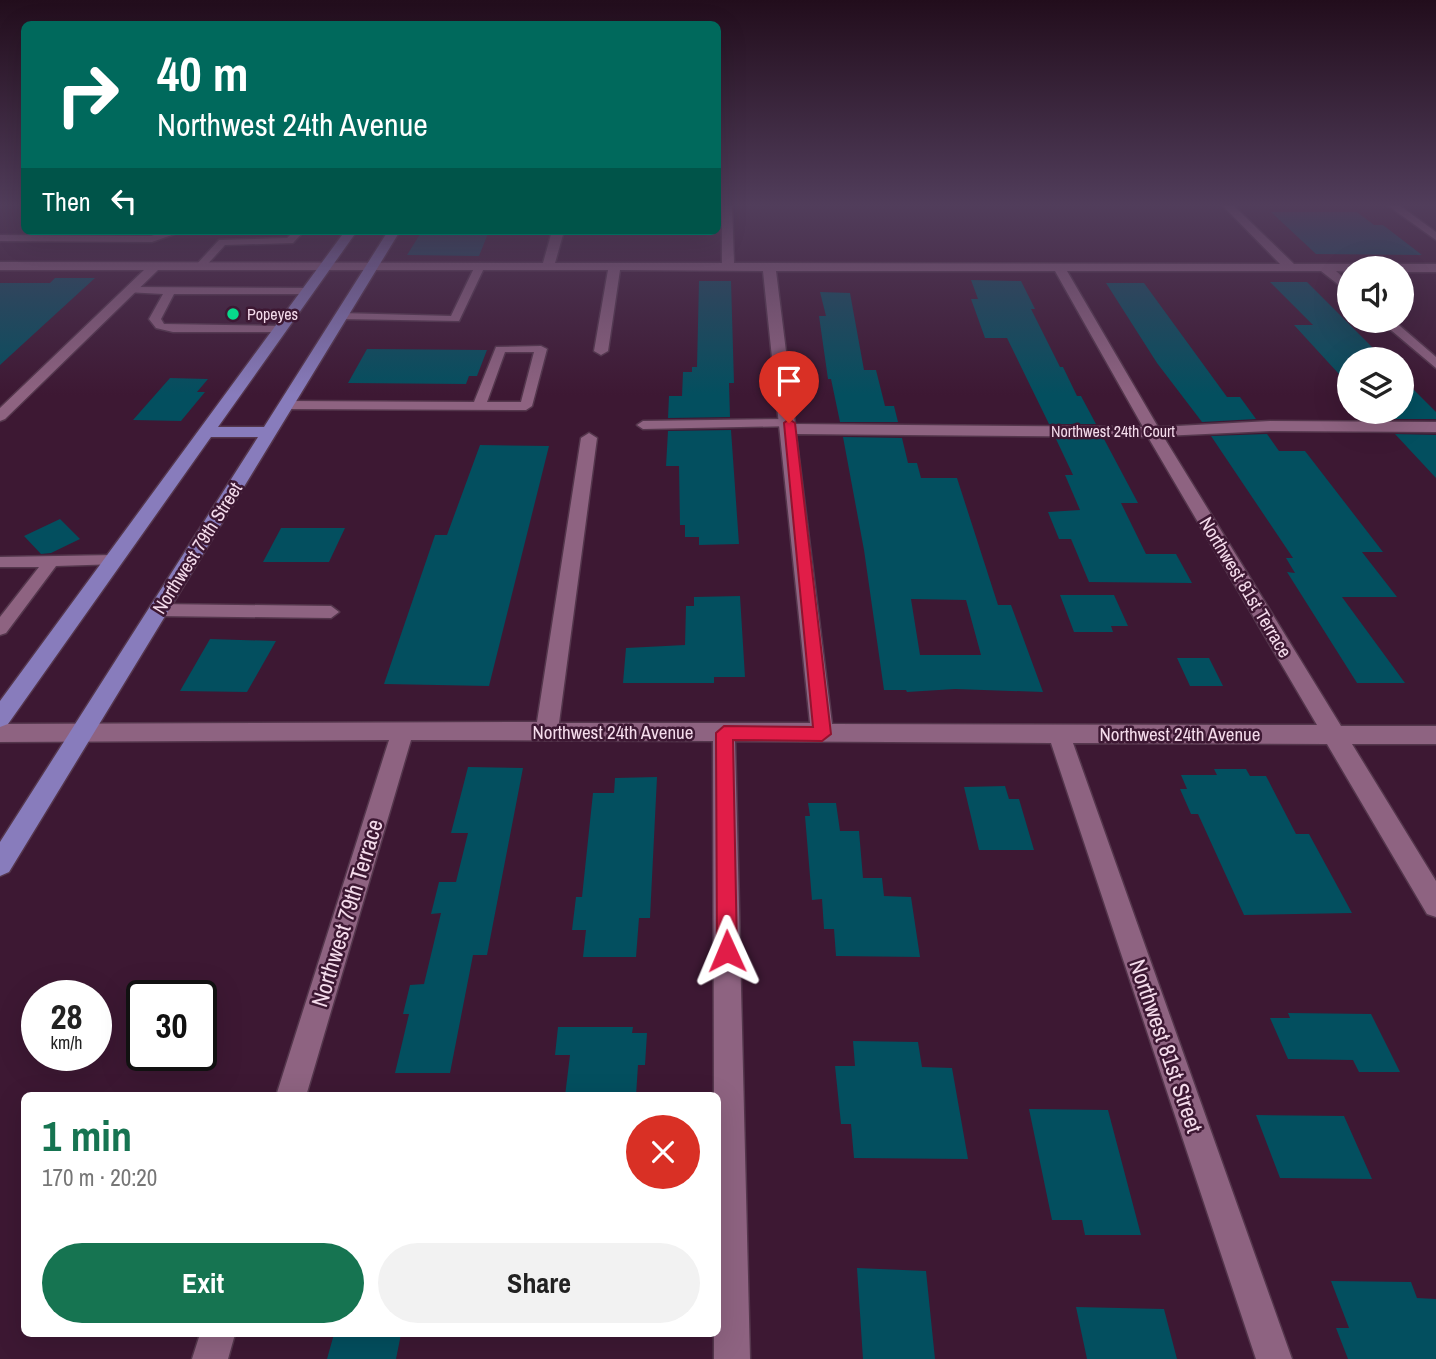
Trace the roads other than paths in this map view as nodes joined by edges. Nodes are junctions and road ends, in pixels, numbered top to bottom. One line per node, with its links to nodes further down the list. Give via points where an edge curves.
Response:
1 (152, 268): 8 (street)
2 (324, 268): 10 (main road)
3 (371, 268): 11 (main road, Northwest 79th Street)
4 (479, 268): 11 (lane, via 455,319)
5 (615, 268): 14 (street)
6 (769, 268): 20 (street)
7 (1060, 268): 24 (street, Northwest 81st Terrace)
8 (130, 290): 9 (lane); 18 (street)
9 (170, 291): 10 (lane); 12 (lane, via 155,319 160,326)
10 (308, 291): 12 (main road)
11 (341, 316): 16 (main road, Northwest 79th Street)
12 (280, 328): 22 (main road)
13 (1400, 333): 15 (street)
14 (601, 351)
15 (1436, 364)
16 (286, 405): 17 (lane); 23 (main road, Northwest 79th Street)
17 (479, 406): 17 (lane, via 526,406 541,349 500,349)
18 (0, 416)
19 (643, 425): 20 (lane, Northwest 24th Court)
20 (790, 426): 24 (street, Northwest 24th Court); 38 (street)
21 (1436, 427): 24 (street, Northwest 24th Court, via 1270,426)
22 (206, 432): 23 (main road); 26 (main road)
23 (269, 432): 29 (main road, Northwest 79th Street)
24 (1153, 432): 40 (street, Northwest 81st Terrace)
25 (589, 438): 35 (street)
26 (114, 560): 27 (lane); 32 (main road)
27 (52, 561): 28 (lane); 31 (lane)
28 (0, 562)
29 (158, 610): 30 (lane); 34 (main road, Northwest 79th Street)
30 (331, 612)
31 (0, 629)
32 (0, 718)
33 (403, 731): 34 (street, Northwest 24th Avenue); 35 (street, Northwest 24th Avenue); 44 (street, Northwest 79th Terrace)
34 (83, 732): 36 (street, Northwest 24th Avenue); 42 (main road, Northwest 79th Street)
35 (547, 732): 37 (street, Northwest 24th Avenue)
36 (0, 733)
37 (724, 733): 38 (street, Northwest 24th Avenue); 47 (street)
38 (822, 734): 39 (street, Northwest 24th Avenue)
39 (1059, 734): 40 (street, Northwest 24th Avenue); 48 (street, Northwest 81st Street)
40 (1334, 734): 41 (street, Northwest 24th Avenue); 43 (street, Northwest 81st Terrace)
41 (1436, 735)
42 (0, 864)
43 (1436, 905)
44 (292, 1092)
45 (217, 1337): 46 (street)
46 (210, 1359)
47 (732, 1359)
48 (1273, 1359)

